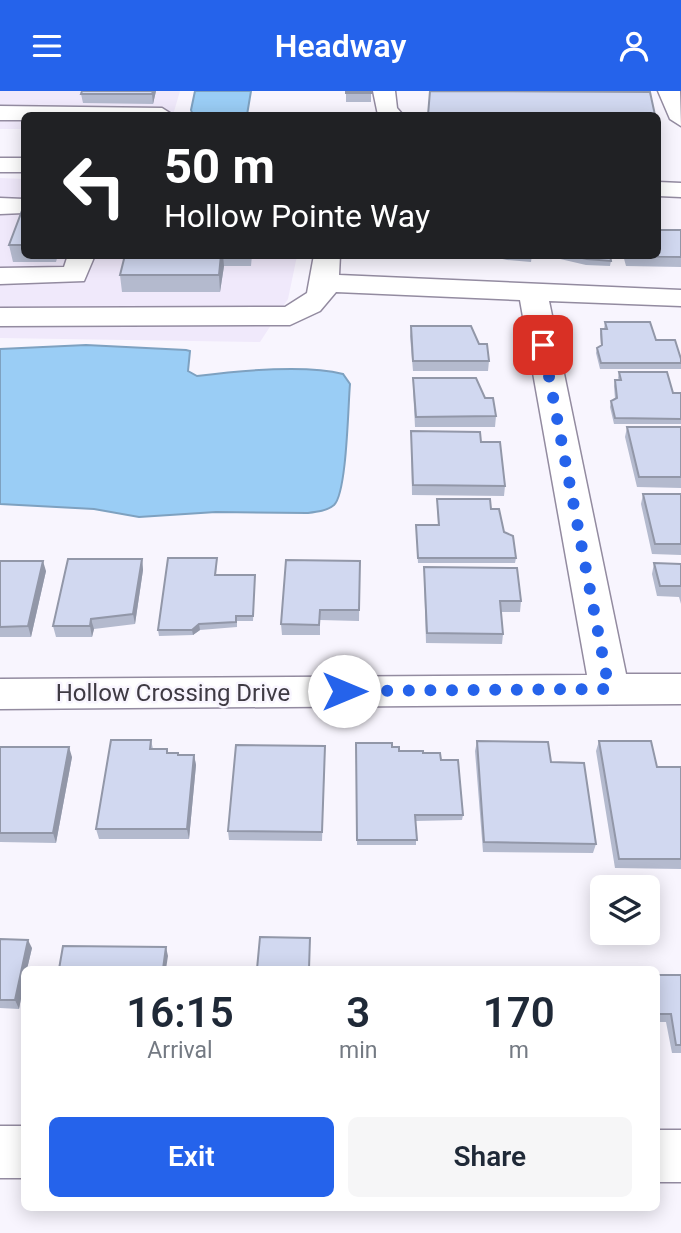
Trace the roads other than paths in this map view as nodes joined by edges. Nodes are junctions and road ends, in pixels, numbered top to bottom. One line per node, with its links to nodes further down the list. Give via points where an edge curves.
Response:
1 (78, 91): 5 (street)
2 (170, 91): 6 (street)
3 (384, 91): 7 (street)
4 (669, 91): 10 (street)
5 (70, 112)
6 (163, 112)
7 (388, 112)
8 (0, 113): 9 (street)
9 (21, 113)
10 (681, 119)
11 (0, 165): 12 (street)
12 (21, 165)
13 (661, 189): 14 (street)
14 (681, 190)
15 (0, 206): 16 (street)
16 (21, 206)
17 (80, 259): 19 (street, via 74,275)
18 (327, 259): 20 (street)
19 (0, 276)
20 (326, 283): 21 (street); 23 (street, via 316,303 278,317)
21 (533, 292): 22 (street); 24 (street)
22 (681, 298)
23 (0, 317)
24 (609, 689): 25 (street, Hollow Crossing Drive); 26 (street, Hollow Crossing Drive)
25 (681, 689)
26 (0, 694)
27 (0, 1152): 28 (street)
28 (21, 1153)
29 (660, 1156): 30 (street)
30 (681, 1156)

